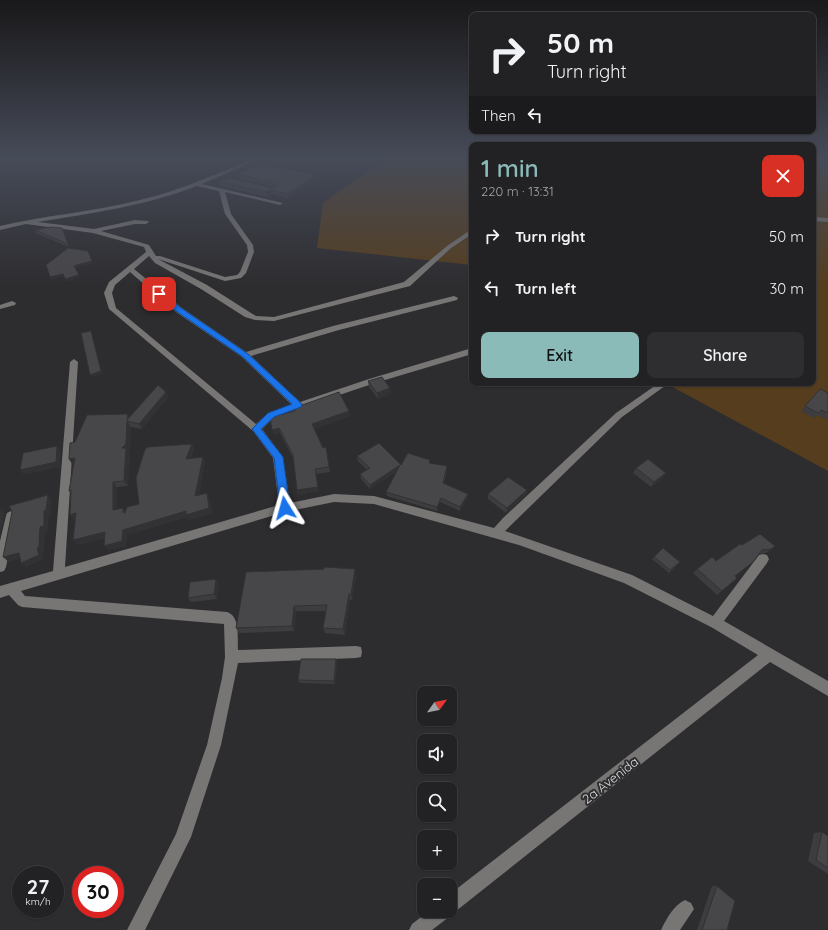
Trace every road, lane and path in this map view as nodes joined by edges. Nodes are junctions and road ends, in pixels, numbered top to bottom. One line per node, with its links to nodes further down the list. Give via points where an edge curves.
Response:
1 (149, 200): 7 (street)
2 (225, 200): 12 (street, via 228,214 250,245 251,252 239,277 225,279)
3 (268, 200): 4 (street)
4 (280, 203)
5 (816, 219): 6 (street)
6 (828, 220)
7 (23, 222): 9 (street); 10 (street)
8 (146, 222): 10 (street)
9 (0, 228)
10 (94, 231): 12 (street, via 147,246)
11 (469, 233): 12 (street, via 407,284 274,319 248,315 204,287 157,262)
12 (151, 254): 13 (street)
13 (130, 269): 18 (street, via 179,310); 22 (street, via 112,284 108,293 113,309)
14 (454, 298): 18 (street, via 336,328)
15 (12, 302): 16 (street)
16 (0, 307)
17 (469, 351): 21 (street)
18 (245, 355): 21 (street)
19 (74, 362): 28 (street)
20 (661, 386): 25 (street, via 619,415)
21 (298, 405): 22 (street, via 271,415)
22 (256, 429): 23 (street, via 278,457)
23 (285, 508): 25 (street, via 334,498 374,500); 28 (street)
24 (11, 516): 27 (street)
25 (496, 534): 30 (street, via 628,579)
26 (763, 559): 30 (street)
27 (0, 566)
28 (59, 574): 29 (street)
29 (6, 590): 33 (street, via 22,601 227,618 231,626)
30 (715, 623): 32 (street)
31 (356, 652): 33 (street)
32 (769, 655): 34 (street); 35 (street, 2a Avenida)
33 (232, 657): 38 (street, via 214,745 183,837)
34 (828, 689)
35 (457, 900)
36 (685, 909): 40 (street)
37 (434, 918): 39 (street)
38 (136, 930)
39 (418, 930)
40 (670, 930)

